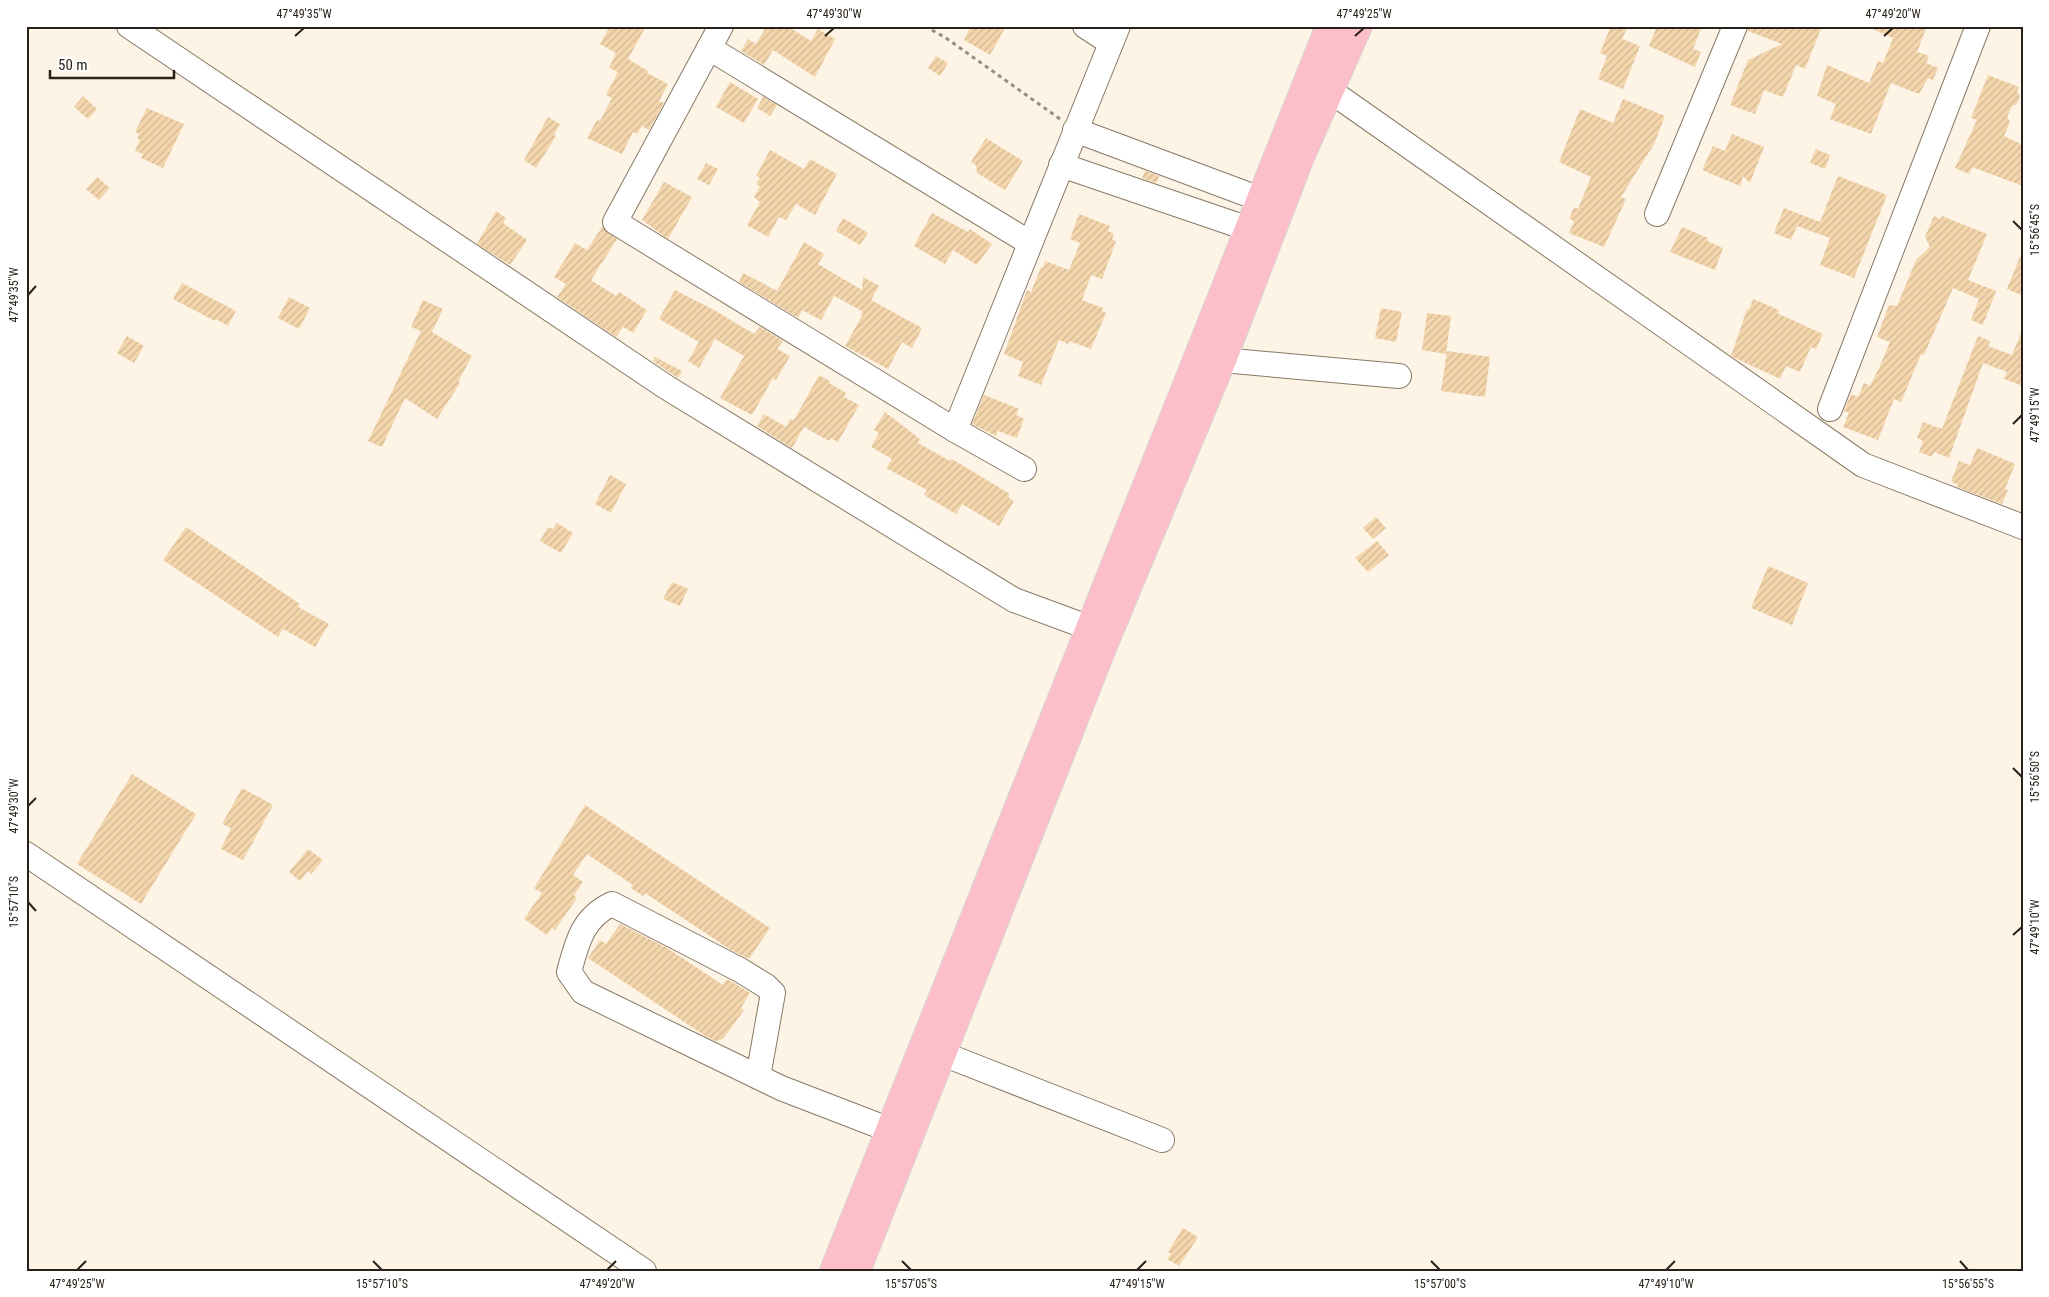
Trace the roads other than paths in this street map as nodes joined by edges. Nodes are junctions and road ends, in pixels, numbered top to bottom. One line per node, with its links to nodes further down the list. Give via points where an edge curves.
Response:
1 (129, 26): 25 (street, via 666,387 1014,600)
2 (721, 26): 9 (street)
3 (1085, 26): 8 (street)
4 (1330, 26): 15 (main road)
5 (1358, 26): 10 (main road)
6 (1736, 26): 16 (street)
7 (1978, 26): 21 (street)
8 (1115, 34): 11 (street)
9 (709, 48): 18 (street); 22 (street, via 615,222)
10 (1329, 90): 19 (main road); 24 (street, via 1863,465)
11 (1075, 130): 12 (street); 13 (street)
12 (1166, 164): 14 (street); 15 (street)
13 (1061, 165): 14 (street); 18 (street)
14 (1156, 197): 17 (street)
15 (1260, 199): 17 (main road)
16 (1657, 214)
17 (1249, 229): 25 (main road)
18 (1030, 243): 22 (street)
19 (1222, 360): 20 (street); 27 (main road, via 1104,643)
20 (1399, 376)
21 (1830, 409)
22 (955, 430): 23 (street)
23 (1024, 469)
24 (2023, 527)
25 (1090, 628): 29 (main road)
26 (26, 854): 31 (street)
27 (942, 1054): 30 (street); 33 (main road)
28 (758, 1077): 28 (street, via 583,992 569,972 580,934 599,910 612,904 766,986 773,994); 29 (street)
29 (890, 1130): 32 (main road)
30 (1162, 1140)
31 (644, 1271)
32 (834, 1271)
33 (856, 1271)

